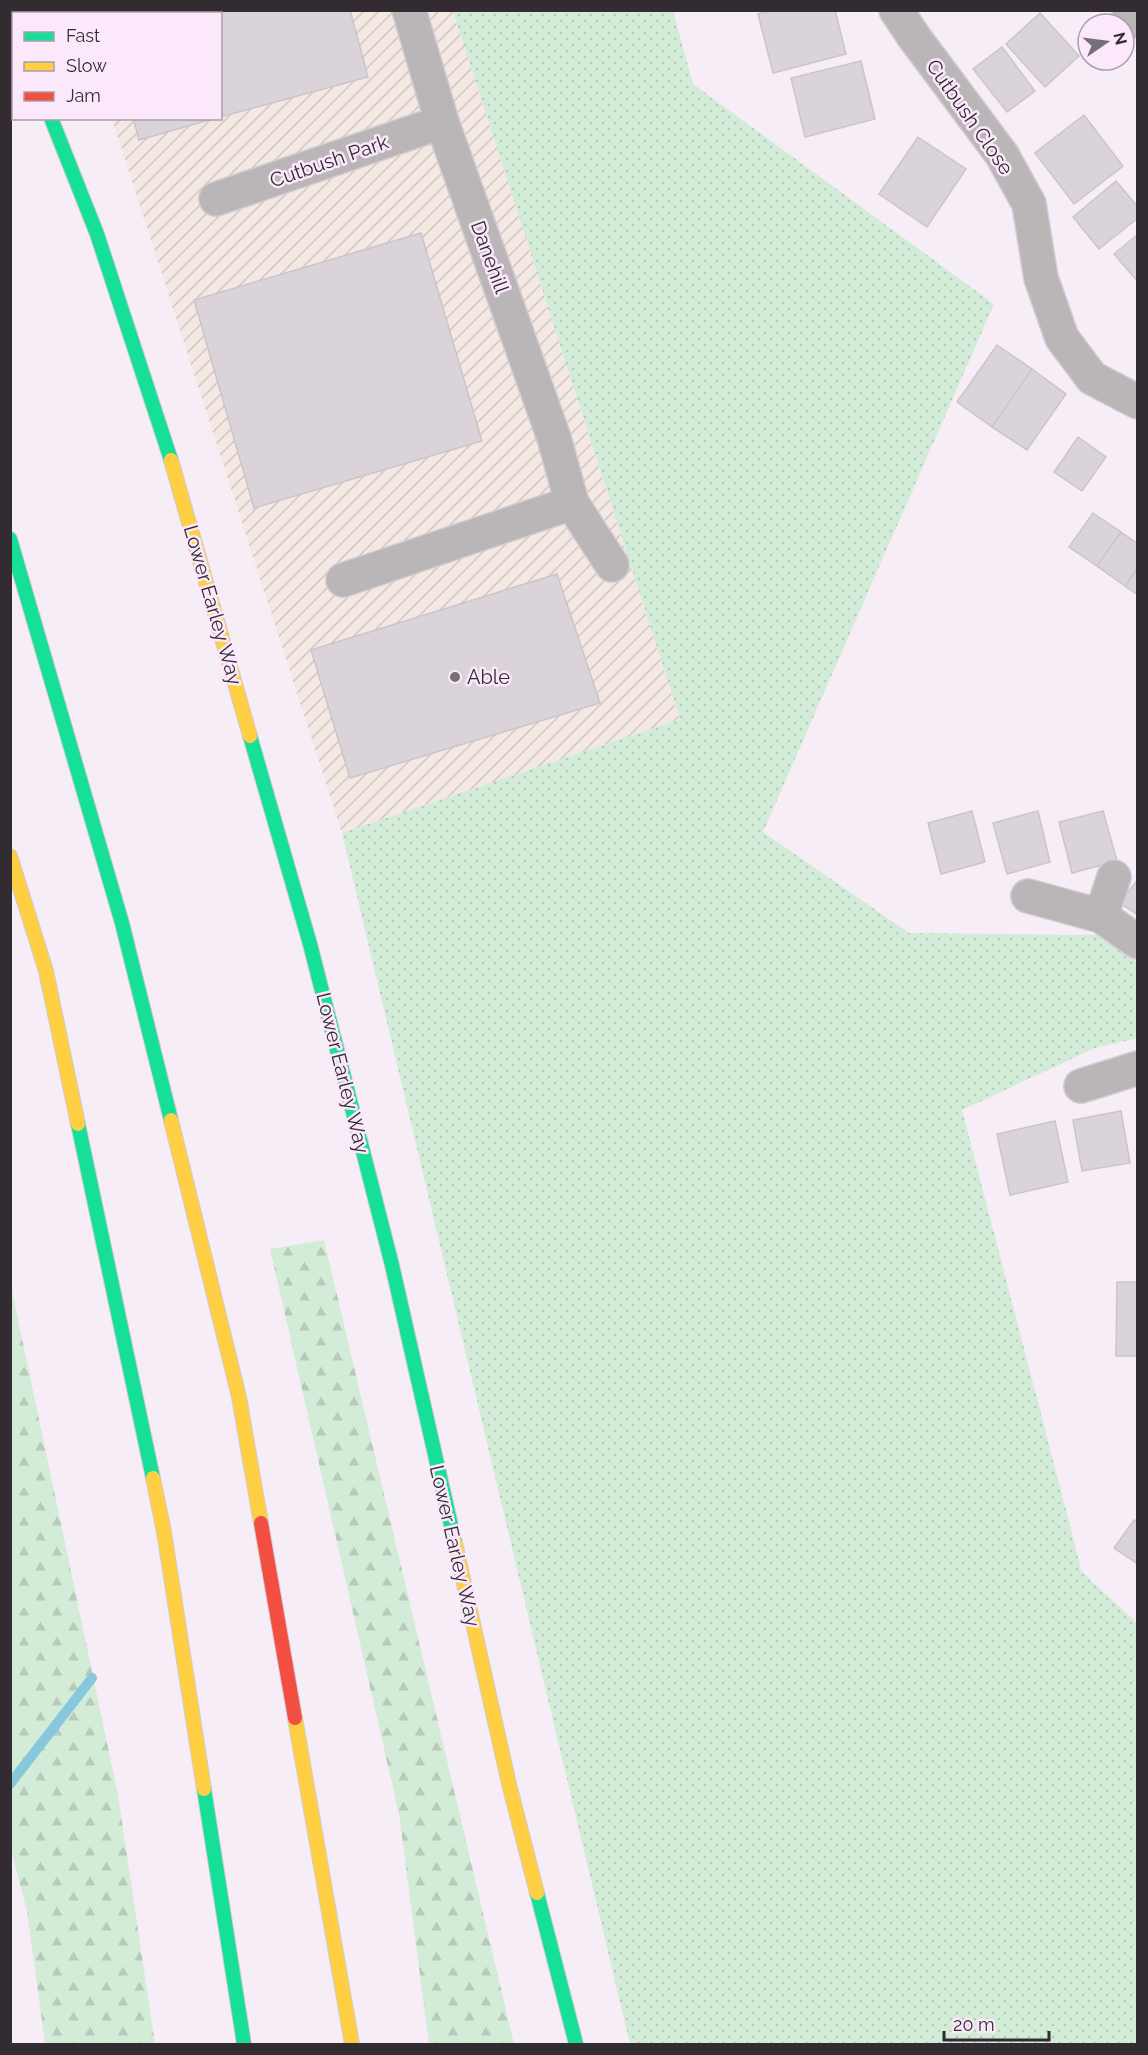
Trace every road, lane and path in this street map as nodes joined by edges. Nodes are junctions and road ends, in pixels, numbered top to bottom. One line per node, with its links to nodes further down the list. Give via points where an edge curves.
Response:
1 (409, 10): 6 (street, Danehill)
2 (896, 10): 8 (street, Cutbush Close, via 1002,155 1029,204 1041,278 1062,338 1092,378)
3 (1129, 10): 4 (street)
4 (1137, 21)
5 (52, 120): 22 (main road, Lower Earley Way, via 97,234 177,479 310,944 392,1265 509,1784)
6 (442, 122): 7 (street, Cutbush Park); 9 (street, Danehill, via 554,438)
7 (216, 199)
8 (1137, 402)
9 (572, 503): 11 (street, Danehill); 12 (street)
10 (10, 539): 21 (main road, via 122,923 239,1398)
11 (612, 565)
12 (343, 580)
13 (10, 856): 20 (main road, via 46,971 164,1532)
14 (1114, 877): 16 (street)
15 (1028, 896): 16 (street)
16 (1101, 916): 17 (street)
17 (1137, 942)
18 (1137, 1068): 19 (street)
19 (1081, 1086)
20 (244, 2044)
21 (352, 2044)
22 (576, 2044)

